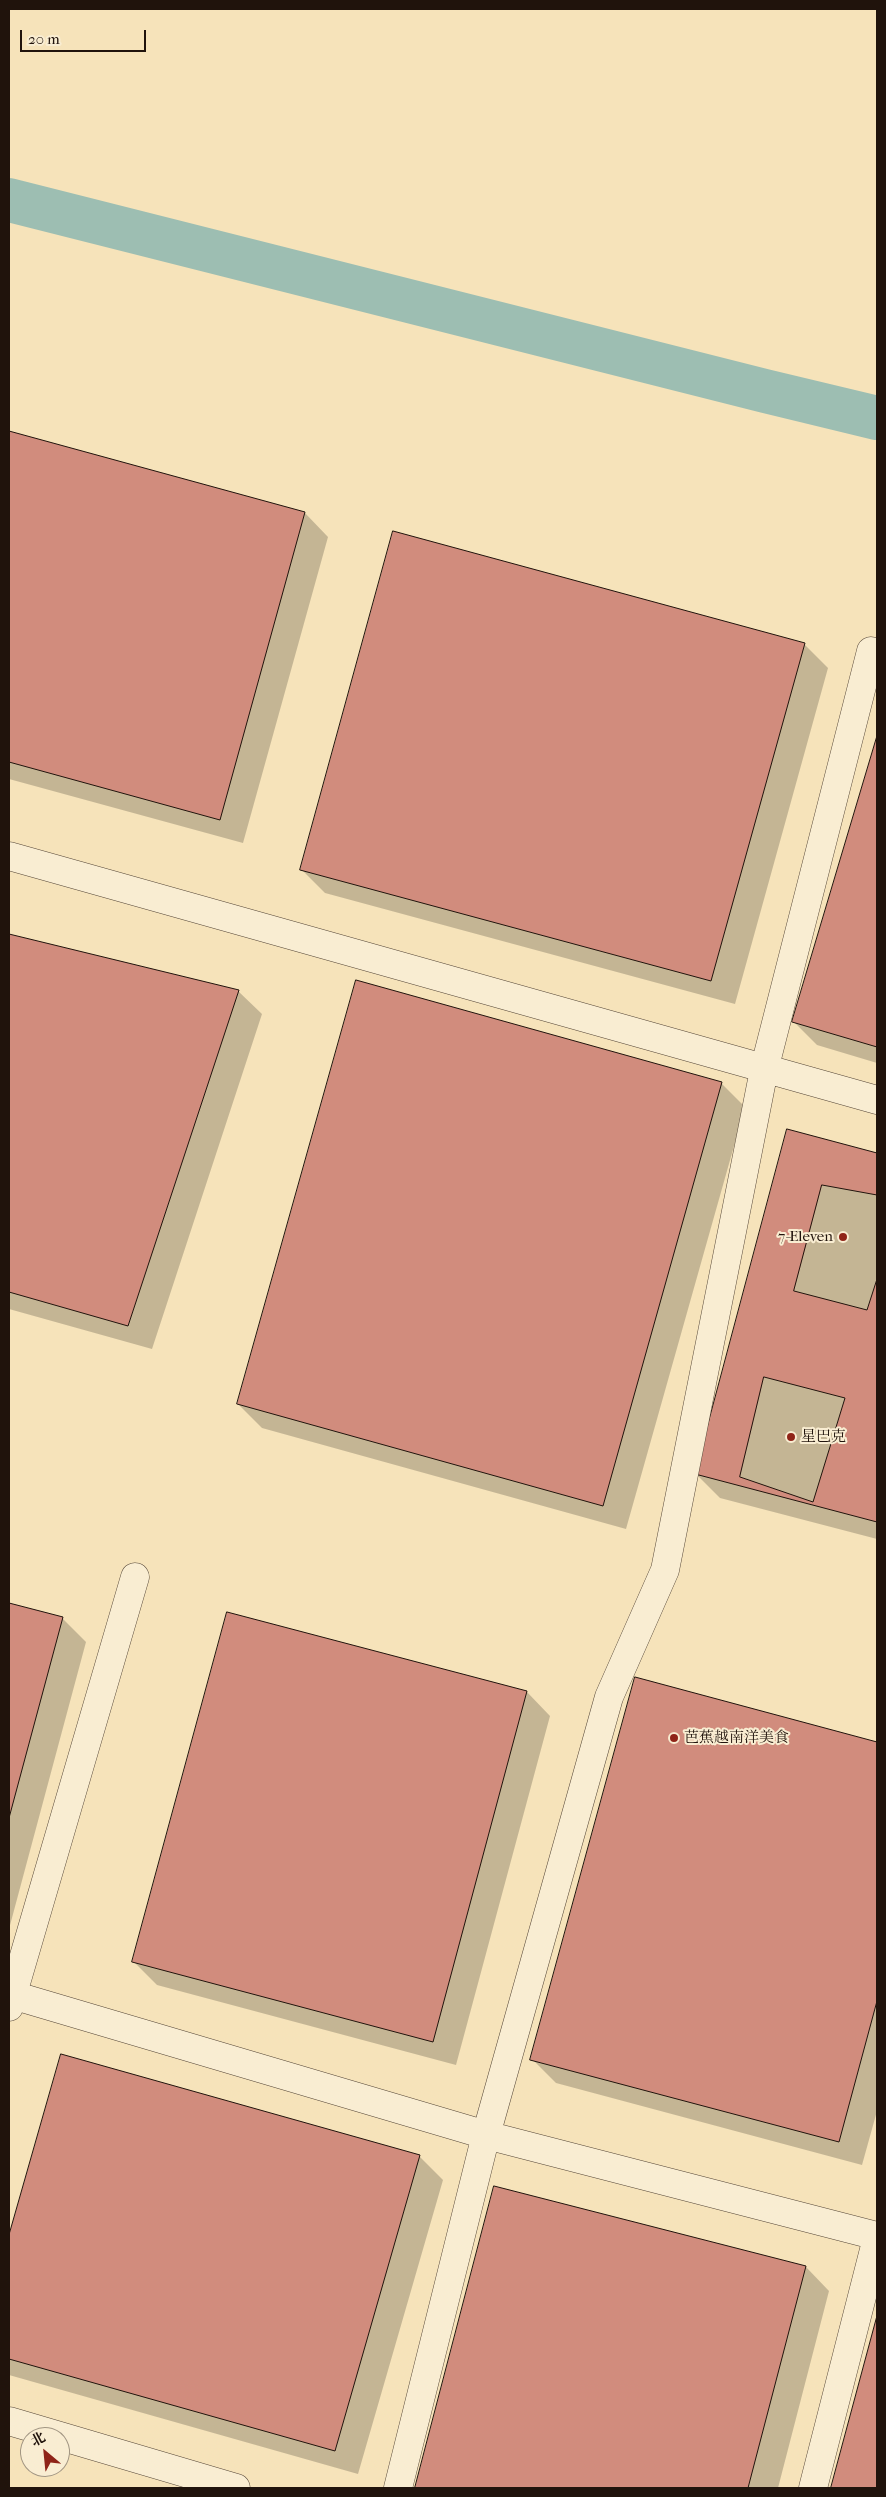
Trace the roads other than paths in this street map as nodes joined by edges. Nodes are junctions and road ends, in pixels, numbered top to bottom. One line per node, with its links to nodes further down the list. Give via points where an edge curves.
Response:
1 (871, 651): 3 (street)
2 (9, 856): 3 (street)
3 (764, 1070): 4 (street); 7 (street, via 665,1570 609,1697)
4 (877, 1100)
5 (134, 1577): 6 (street)
6 (10, 1998): 7 (street)
7 (486, 2135): 8 (street); 11 (street)
8 (877, 2237): 12 (street)
9 (9, 2421): 10 (street)
10 (236, 2488)
11 (398, 2488)
12 (813, 2488)

